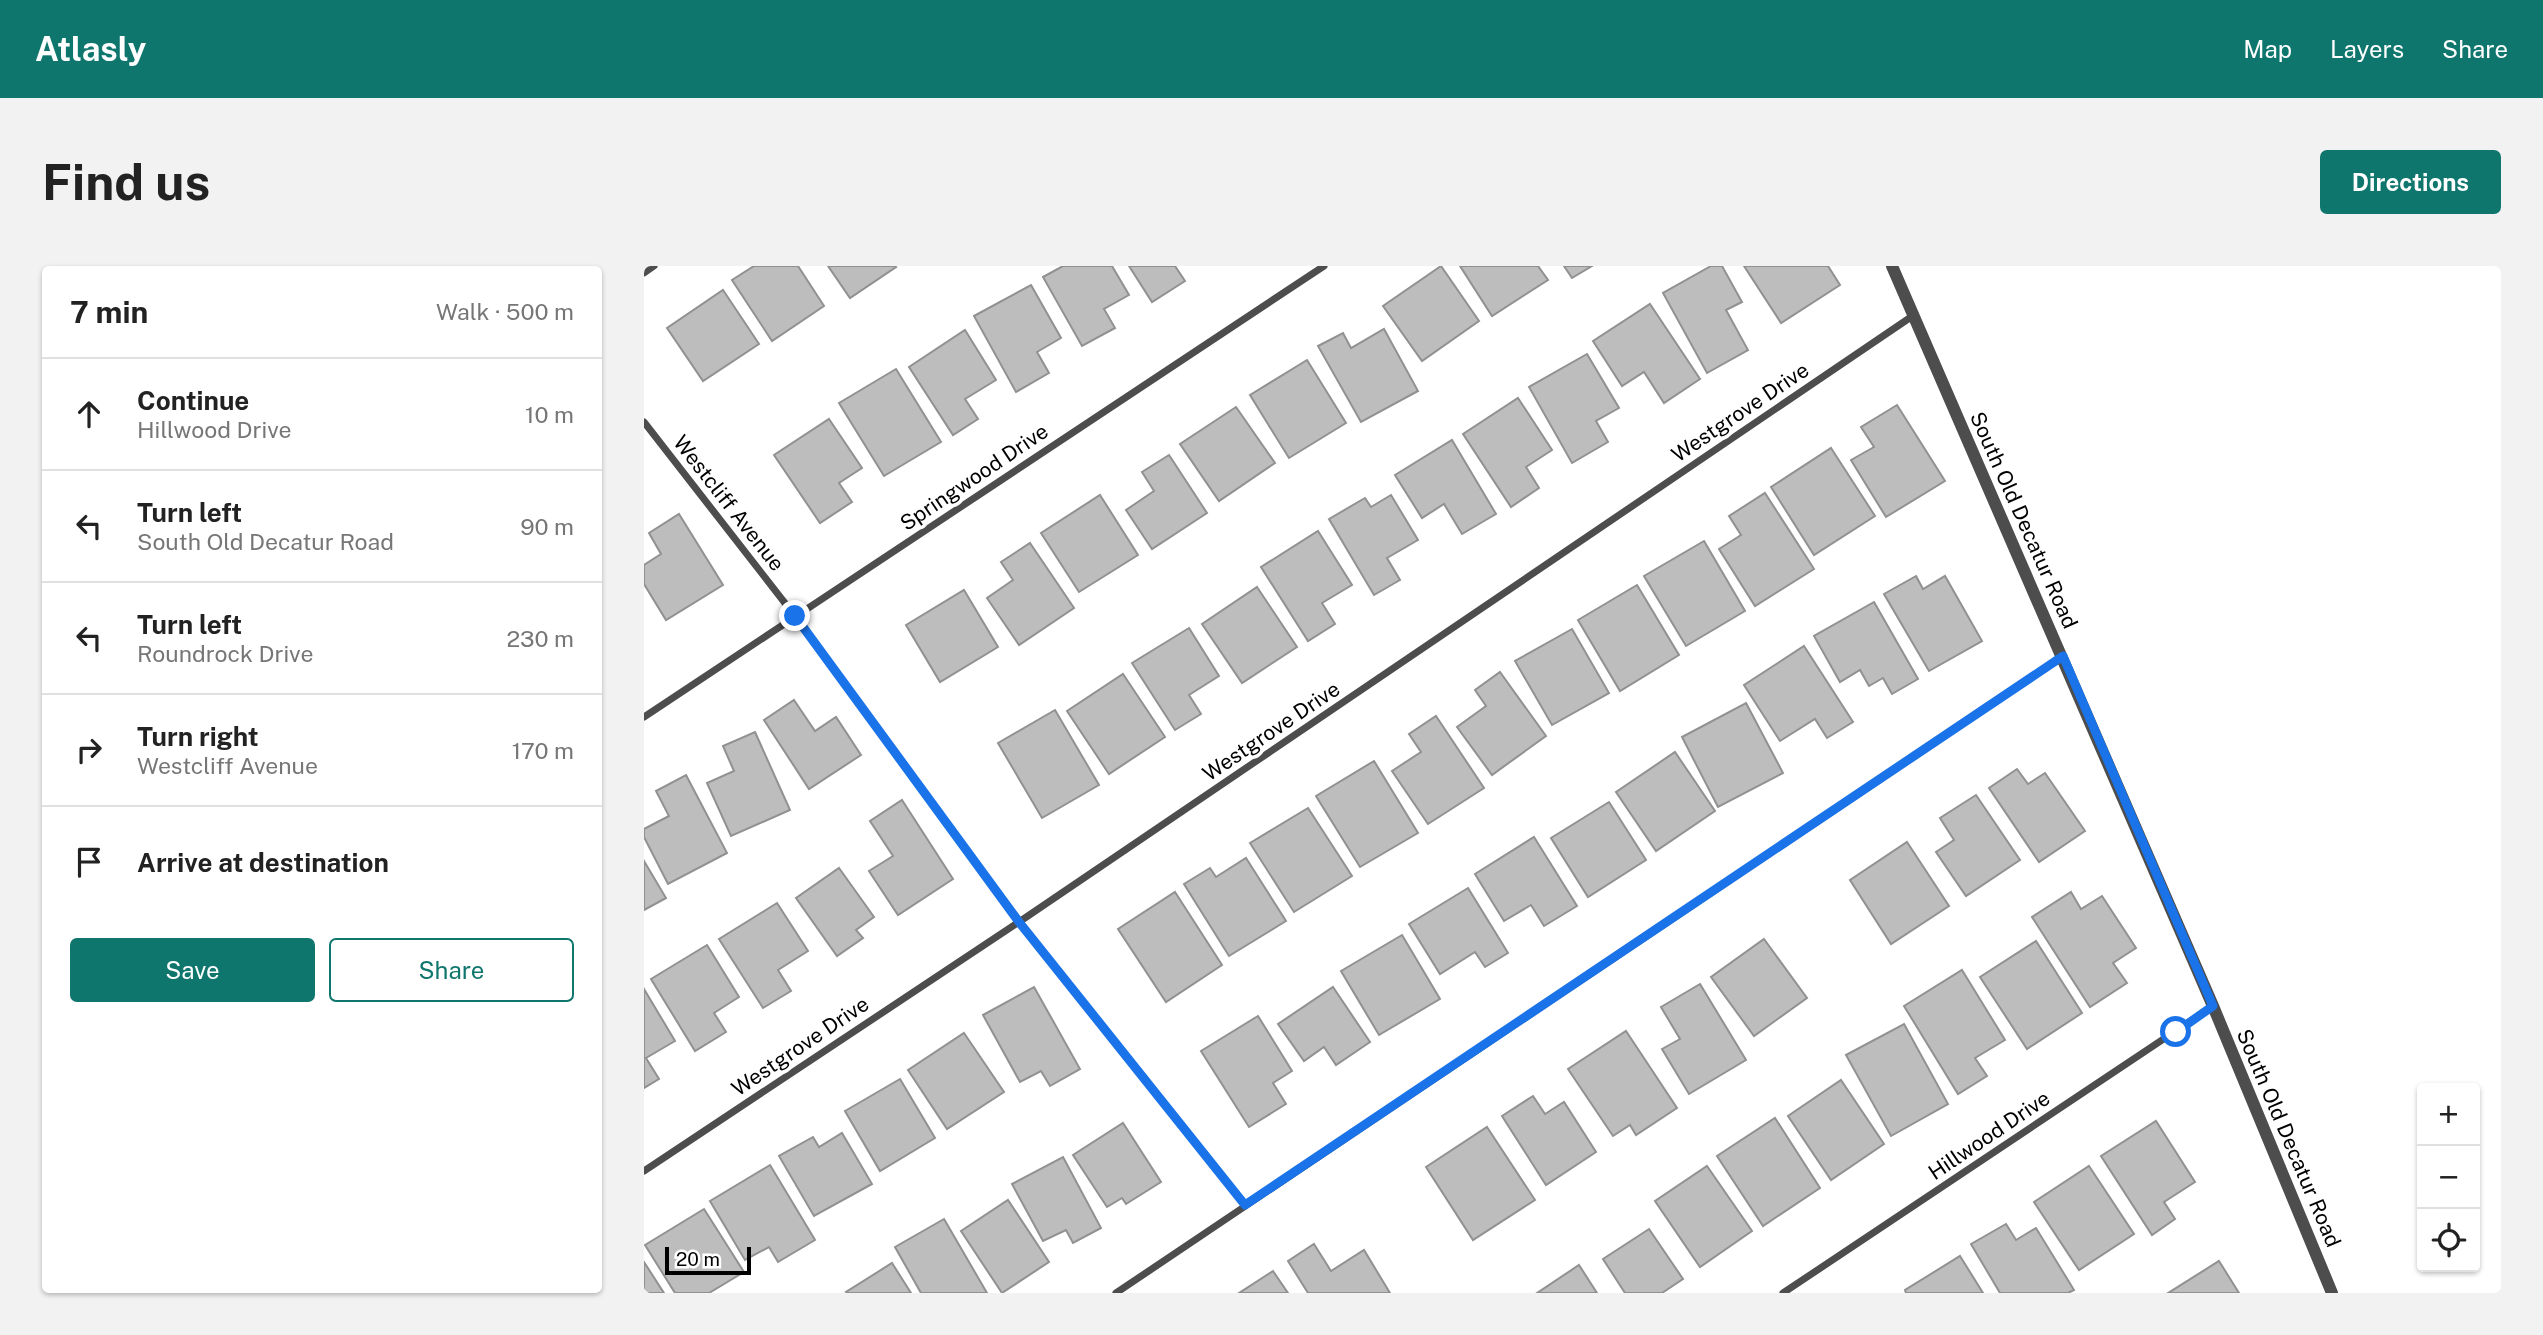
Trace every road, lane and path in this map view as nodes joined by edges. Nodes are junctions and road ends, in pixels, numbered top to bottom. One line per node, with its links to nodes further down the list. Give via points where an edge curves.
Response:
1 (654, 266): 4 (street)
2 (1324, 266): 7 (street, Springwood Drive)
3 (1892, 266): 5 (street, South Old Decatur Road)
4 (644, 273)
5 (1914, 315): 8 (street, South Old Decatur Road); 10 (street, Westgrove Drive)
6 (644, 422): 7 (street, Westcliff Avenue)
7 (795, 616): 9 (street, Springwood Drive); 10 (street, Westcliff Avenue)
8 (2063, 656): 11 (street, South Old Decatur Road); 13 (street)
9 (644, 717)
10 (1019, 922): 12 (street, Westgrove Drive); 13 (street, Westcliff Avenue)
11 (2213, 1006): 15 (street, Hillwood Drive); 16 (street, South Old Decatur Road)
12 (644, 1171)
13 (1245, 1205): 14 (street)
14 (1116, 1293)
15 (1783, 1293)
16 (2332, 1293)

